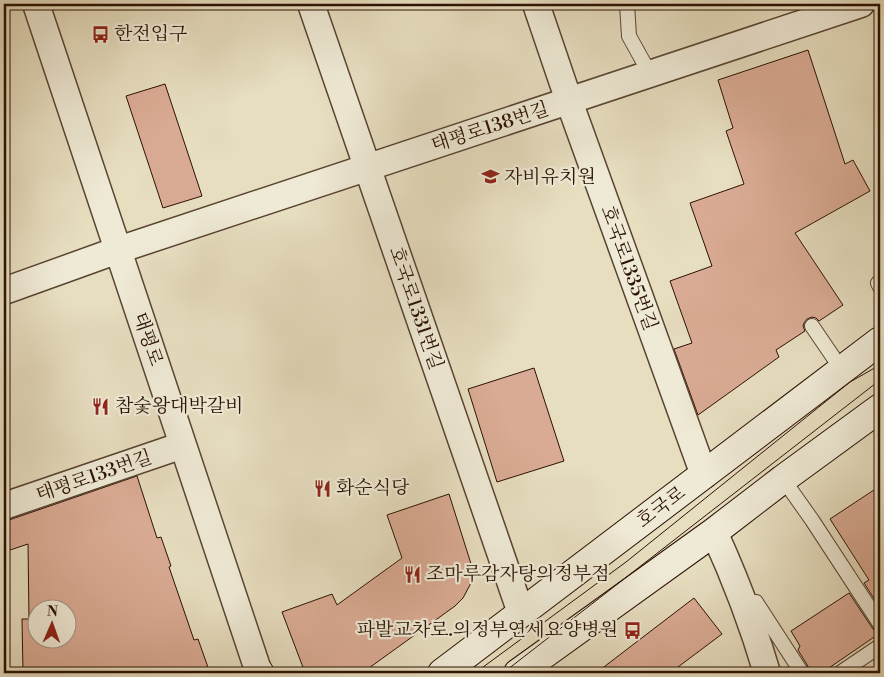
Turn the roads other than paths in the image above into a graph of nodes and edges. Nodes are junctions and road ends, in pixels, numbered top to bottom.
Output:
1 (36, 4) edge
2 (311, 4) edge
3 (536, 4) edge
4 (627, 4) edge
5 (861, 4) edge
6 (650, 74) junction
7 (569, 101) junction
8 (368, 168) junction
9 (118, 250) junction
10 (4, 291) edge
11 (812, 326) dead end
12 (880, 341) edge
13 (842, 370) junction
14 (880, 408) edge
15 (183, 446) junction
16 (704, 475) junction
17 (783, 479) junction
18 (4, 506) edge
19 (714, 532) junction
20 (744, 603) junction
21 (521, 613) junction
22 (880, 624) edge
23 (880, 646) edge
24 (531, 669) edge
25 (259, 673) edge
26 (442, 673) edge
27 (767, 673) edge
28 (802, 673) edge
29 (840, 673) edge

1 - 9 street, 태평로
2 - 8 street, 호국로1331번길
3 - 7 street, 호국로1335번길
4 - 6 lane
5 - 6 street, 태평로138번길
6 - 7 street, 태평로138번길
7 - 8 street, 태평로138번길
7 - 16 street, 호국로1335번길
8 - 9 street, 태평로138번길
8 - 21 street, 호국로1331번길
9 - 10 street, 태평로138번길
9 - 15 street, 태평로
11 - 13 lane
12 - 13 street, 호국로
13 - 16 street, 호국로
14 - 17 street
15 - 18 street, 태평로133번길
15 - 25 street, 태평로
16 - 21 street, 호국로
17 - 19 street
17 - 22 lane
19 - 20 street
19 - 24 street
20 - 27 street
20 - 28 lane
21 - 26 street, 호국로
23 - 29 lane

